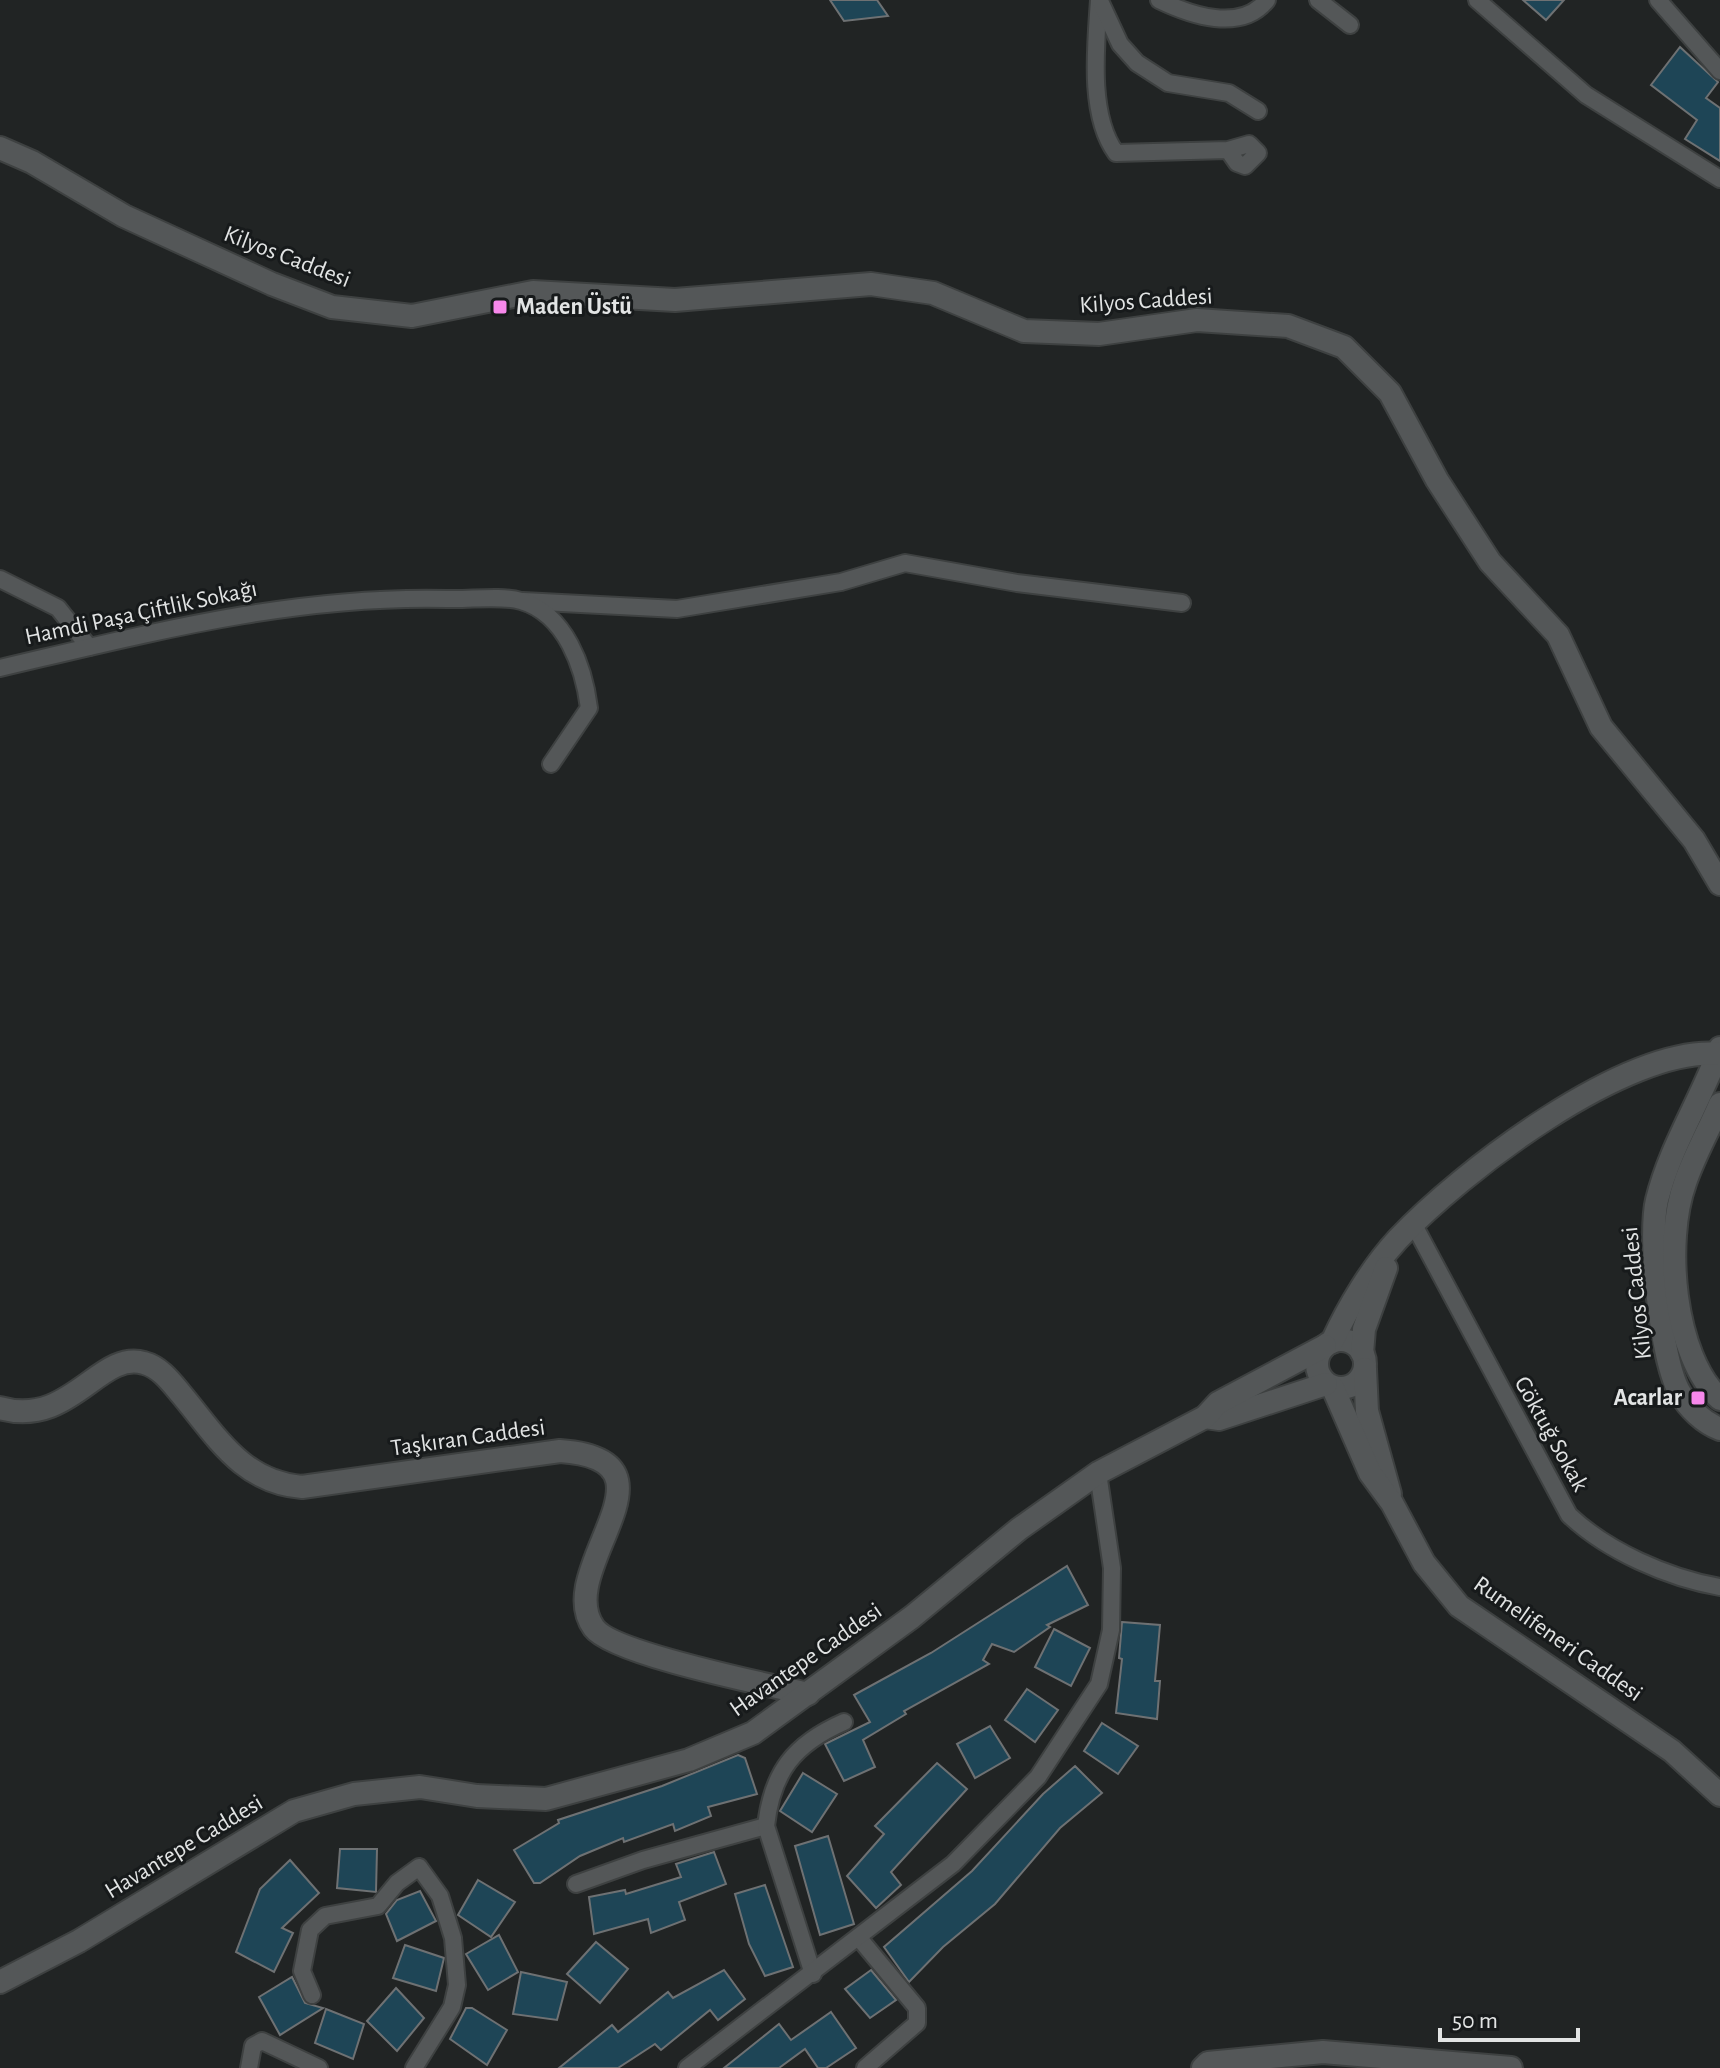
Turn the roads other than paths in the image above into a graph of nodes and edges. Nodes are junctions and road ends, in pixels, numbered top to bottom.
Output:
1 (1099, 0) edge
2 (1159, 0) edge
3 (1267, 0) edge
4 (1318, 0) edge
5 (1477, 0) edge
6 (1658, 0) edge
7 (1350, 25) dead end
8 (1720, 71) edge
9 (1258, 111) dead end
10 (0, 148) edge
11 (1228, 150) dead end
12 (1720, 179) edge
13 (0, 579) edge
14 (522, 601) junction
15 (1182, 603) dead end
16 (89, 647) junction
17 (0, 668) edge
18 (551, 764) dead end
19 (1720, 884) edge
20 (1719, 1052) edge
21 (1720, 1104) edge
22 (1414, 1225) junction
23 (1387, 1255) junction
24 (1328, 1344) junction
25 (1363, 1361) junction
26 (1329, 1386) junction
27 (1720, 1399) edge
28 (0, 1408) edge
29 (1205, 1417) junction
30 (1720, 1429) edge
31 (1098, 1473) junction
32 (1392, 1503) junction
33 (1720, 1587) edge
34 (808, 1694) junction
35 (844, 1722) dead end
36 (1720, 1795) edge
37 (766, 1826) junction
38 (576, 1884) dead end
39 (859, 1938) junction
40 (813, 1974) junction
41 (0, 1982) edge
42 (312, 1995) dead end
43 (249, 2068) edge
44 (319, 2068) edge
45 (414, 2068) edge
46 (687, 2068) edge
47 (865, 2068) edge
48 (1203, 2068) edge
49 (1511, 2068) edge

1 - 9 street
1 - 11 street
2 - 3 street
4 - 7 street
5 - 12 street
6 - 8 street
10 - 19 street, Kilyos Caddesi
13 - 16 street
14 - 15 street, Hamdi Paşa Çiftlik Sokağı
14 - 16 street, Hamdi Paşa Çiftlik Sokağı
14 - 18 street
16 - 17 street, Hamdi Paşa Çiftlik Sokağı
20 - 22 street, Rumelifeneri Caddesi
20 - 30 street, Kilyos Caddesi
21 - 27 street, Kilyos Caddesi
22 - 23 street, Rumelifeneri Caddesi
22 - 33 street, Göktuğ Sokak
23 - 24 street, Rumelifeneri Caddesi
23 - 25 street, Rumelifeneri Caddesi
24 - 25 street
24 - 26 street
24 - 29 street, Havantepe Caddesi
25 - 26 street
25 - 32 street, Rumelifeneri Caddesi
26 - 29 street, Havantepe Caddesi
26 - 32 street, Rumelifeneri Caddesi
28 - 34 street, Taşkıran Caddesi
29 - 31 street, Havantepe Caddesi
31 - 34 street, Havantepe Caddesi
31 - 39 street
32 - 36 street, Rumelifeneri Caddesi
34 - 41 street, Havantepe Caddesi
35 - 37 street
37 - 38 street
37 - 40 street
39 - 40 street
39 - 47 street
40 - 46 street
42 - 45 street
43 - 44 street
48 - 49 street

